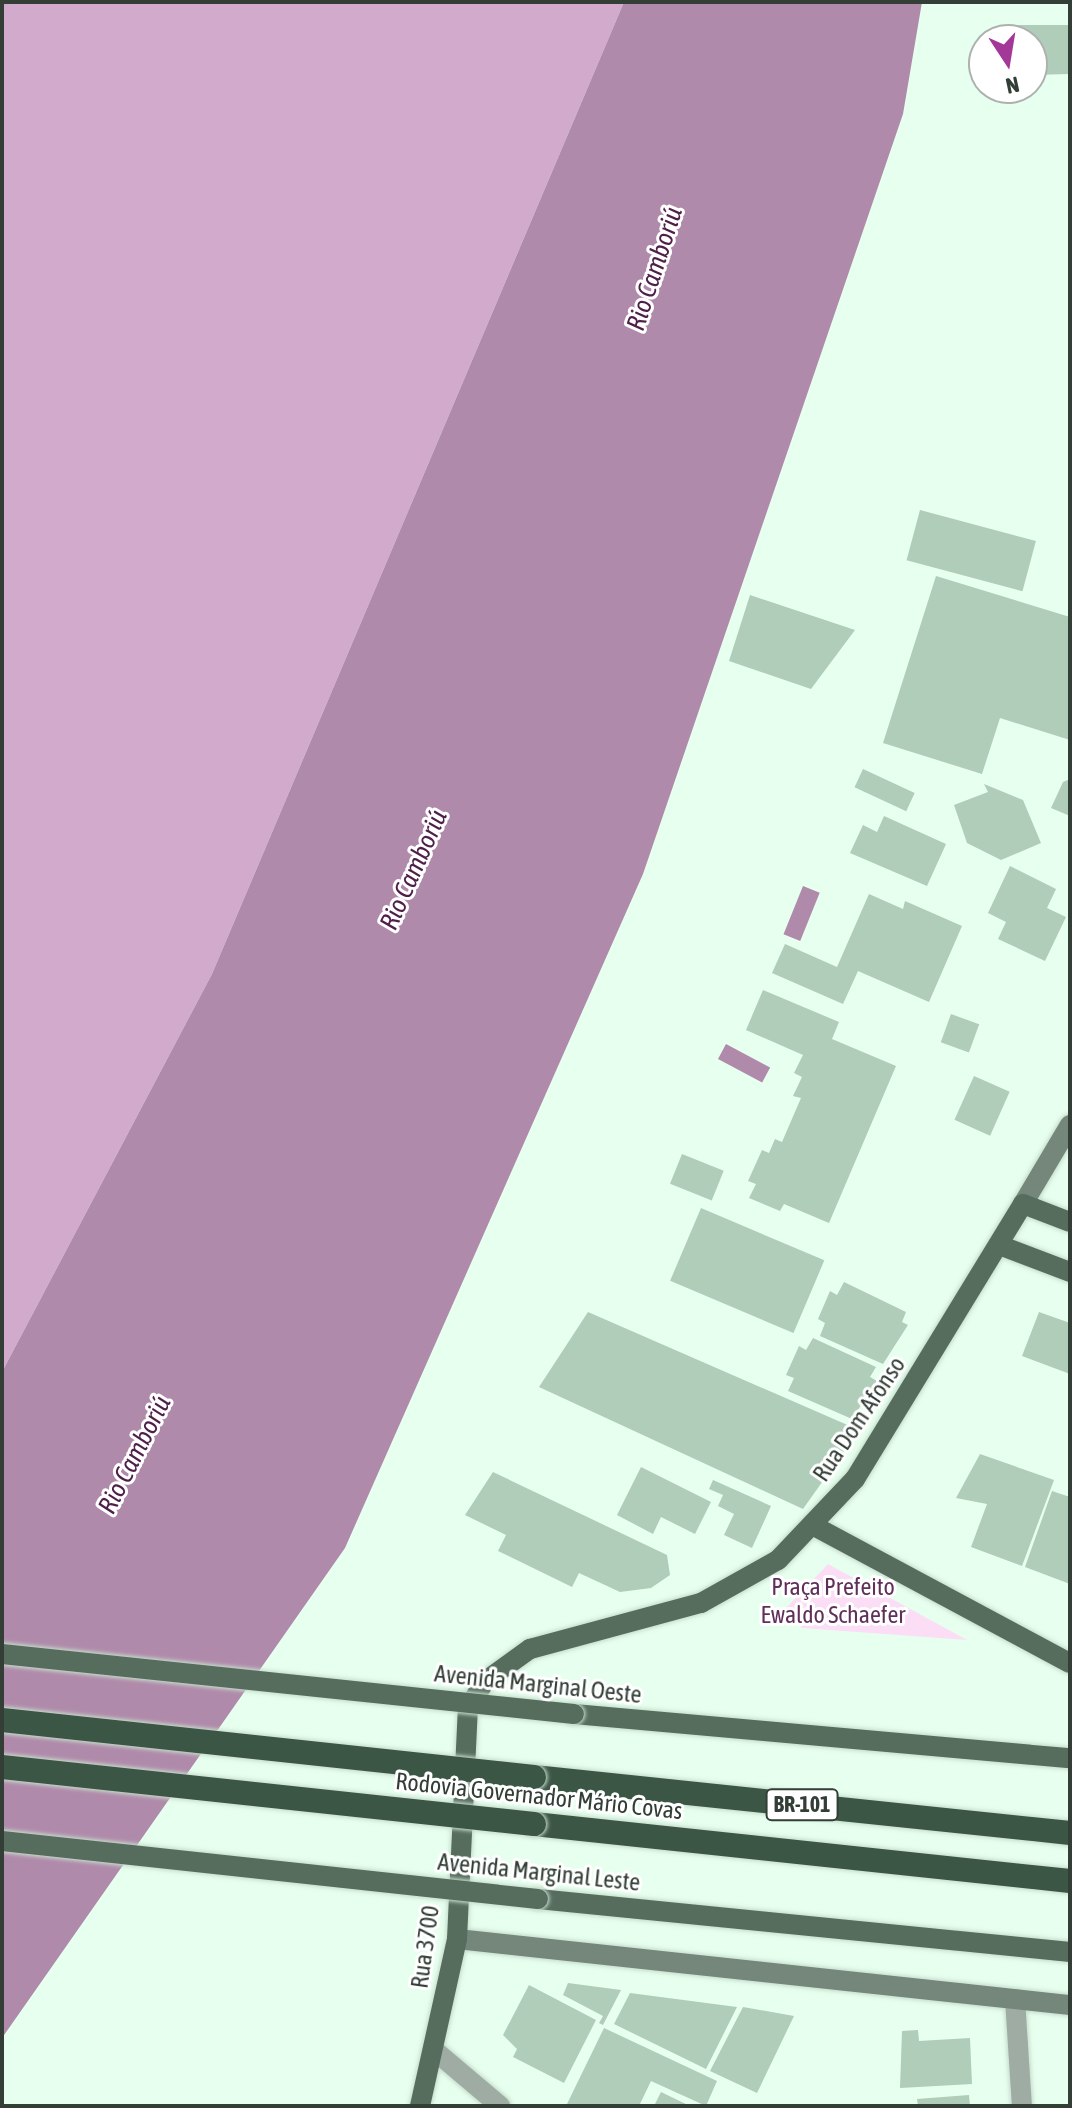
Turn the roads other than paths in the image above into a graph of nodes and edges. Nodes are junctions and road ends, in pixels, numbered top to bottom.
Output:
1 (1070, 1125) edge
2 (1023, 1204) junction
3 (1070, 1222) edge
4 (999, 1245) junction
5 (1070, 1272) edge
6 (814, 1526) junction
7 (2, 1654) edge
8 (1070, 1663) edge
9 (2, 1720) edge
10 (1070, 1758) edge
11 (2, 1767) edge
12 (464, 1793) joint
13 (1070, 1833) edge
14 (2, 1841) edge
15 (1070, 1881) edge
16 (457, 1939) junction
17 (1070, 1952) edge
18 (1015, 1999) junction
19 (1070, 2005) edge
20 (434, 2050) junction
21 (420, 2106) edge
22 (500, 2106) edge
23 (1022, 2106) edge

1 - 2 main road, Rua Dom Afonso
2 - 3 main road
2 - 4 main road, Rua Dom Afonso
4 - 5 main road
4 - 6 main road, Rua Dom Afonso
6 - 8 main road
6 - 12 main road, Rua Dom Afonso
7 - 10 main road, Avenida Marginal Oeste, bridge
9 - 13 highway, Rodovia Governador Mário Covas / BR-101, bridge
11 - 15 highway, Rodovia Governador Mário Covas / BR-101, bridge
12 - 16 main road, Rua 3700
14 - 17 main road, Avenida Marginal Leste, bridge
16 - 18 main road
16 - 20 main road, Rua 3700
18 - 19 main road
18 - 23 street
20 - 21 main road, Rua 3700
20 - 22 street

